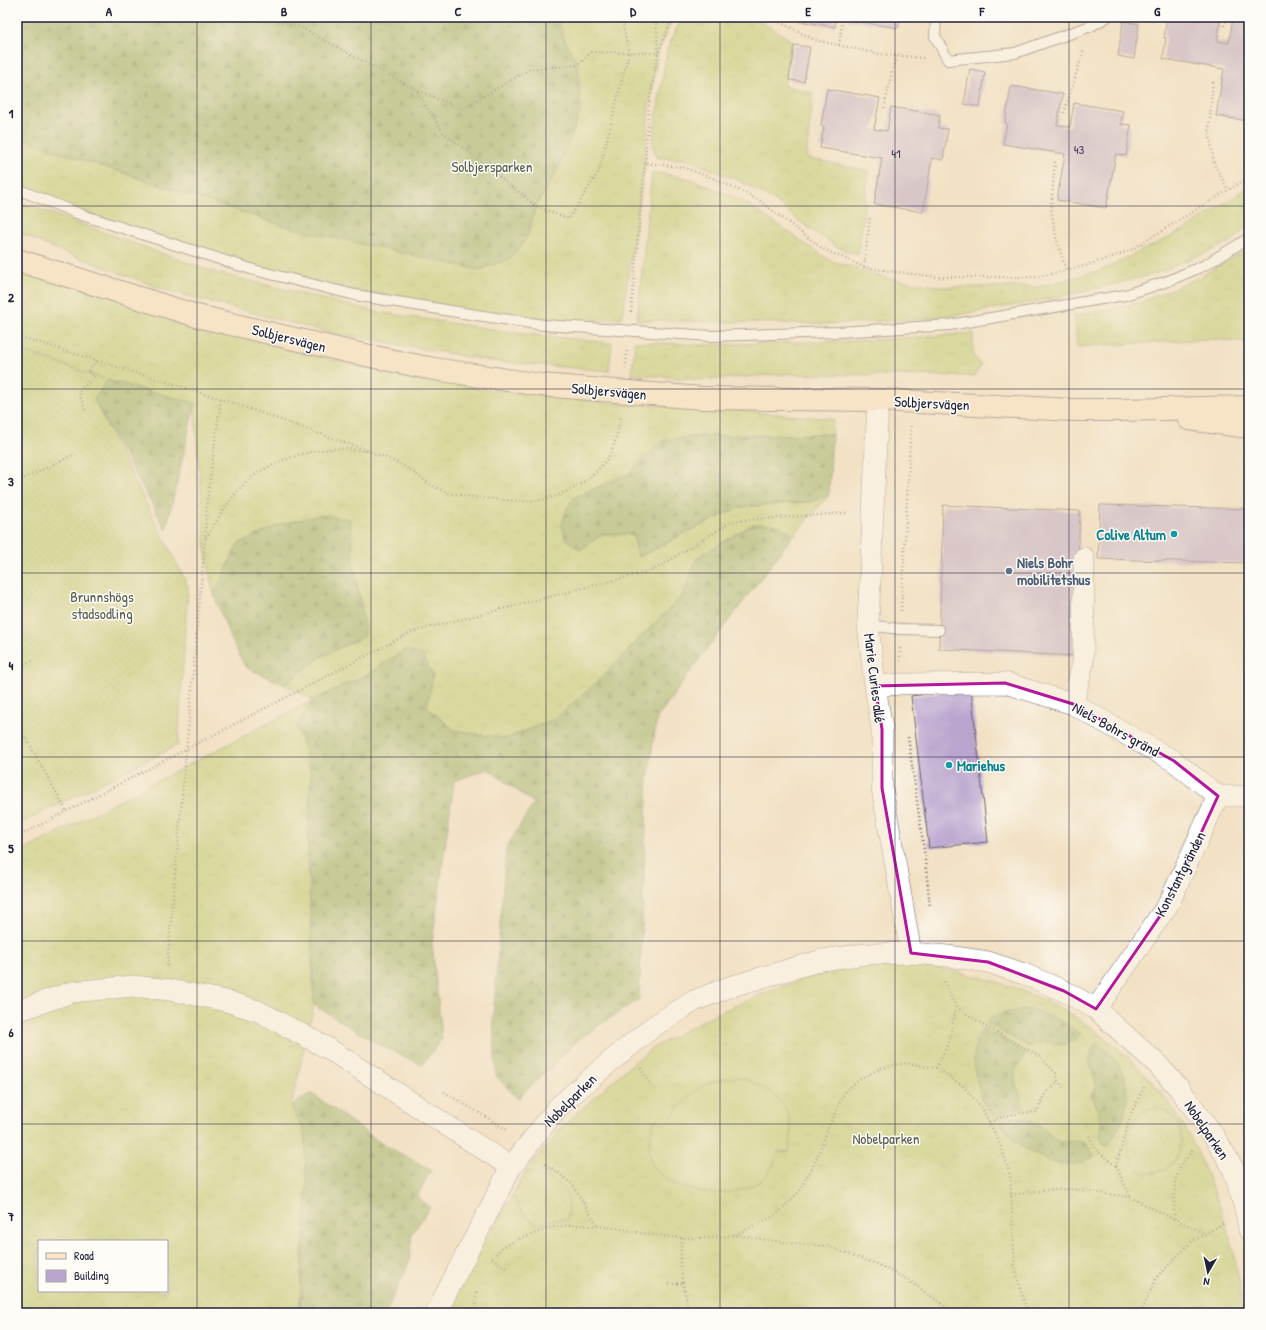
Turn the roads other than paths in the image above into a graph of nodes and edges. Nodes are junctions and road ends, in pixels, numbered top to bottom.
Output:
1 (936, 17) edge
2 (1107, 17) edge
3 (17, 189) edge
4 (1249, 238) edge
5 (17, 246) edge
6 (17, 260) edge
7 (108, 288) junction
8 (878, 400) junction
9 (1249, 407) edge
10 (1120, 410) junction
11 (1249, 427) edge
12 (1084, 558) dead end
13 (868, 625) junction
14 (940, 630) dead end
15 (875, 686) junction
16 (1073, 704) junction
17 (1218, 796) junction
18 (1249, 796) edge
19 (911, 953) junction
20 (1096, 1009) junction
21 (17, 1012) edge
22 (511, 1167) junction
23 (1241, 1167) edge
24 (1247, 1221) edge
25 (436, 1313) edge

1 - 2 lane
3 - 4 lane, bridge
5 - 7 main road, Solbjersvägen
6 - 7 main road, Solbjersvägen
7 - 8 main road, Solbjersvägen, bridge
8 - 10 main road, Solbjersvägen
8 - 13 street, Marie Curies allé
9 - 10 main road, Solbjersvägen
10 - 11 main road, Solbjersvägen
12 - 16 street
13 - 14 lane
13 - 15 street, Marie Curies allé
15 - 16 street, Niels Bohrs gränd
15 - 19 street, Marie Curies allé
16 - 17 street, Niels Bohrs gränd
17 - 18 street
17 - 20 street, Konstantgränden
19 - 20 street, Nobelparken
19 - 22 street, Nobelparken
20 - 23 street, Nobelparken
21 - 22 street
22 - 25 street, Nobelparken
23 - 24 street, Nobelparken

